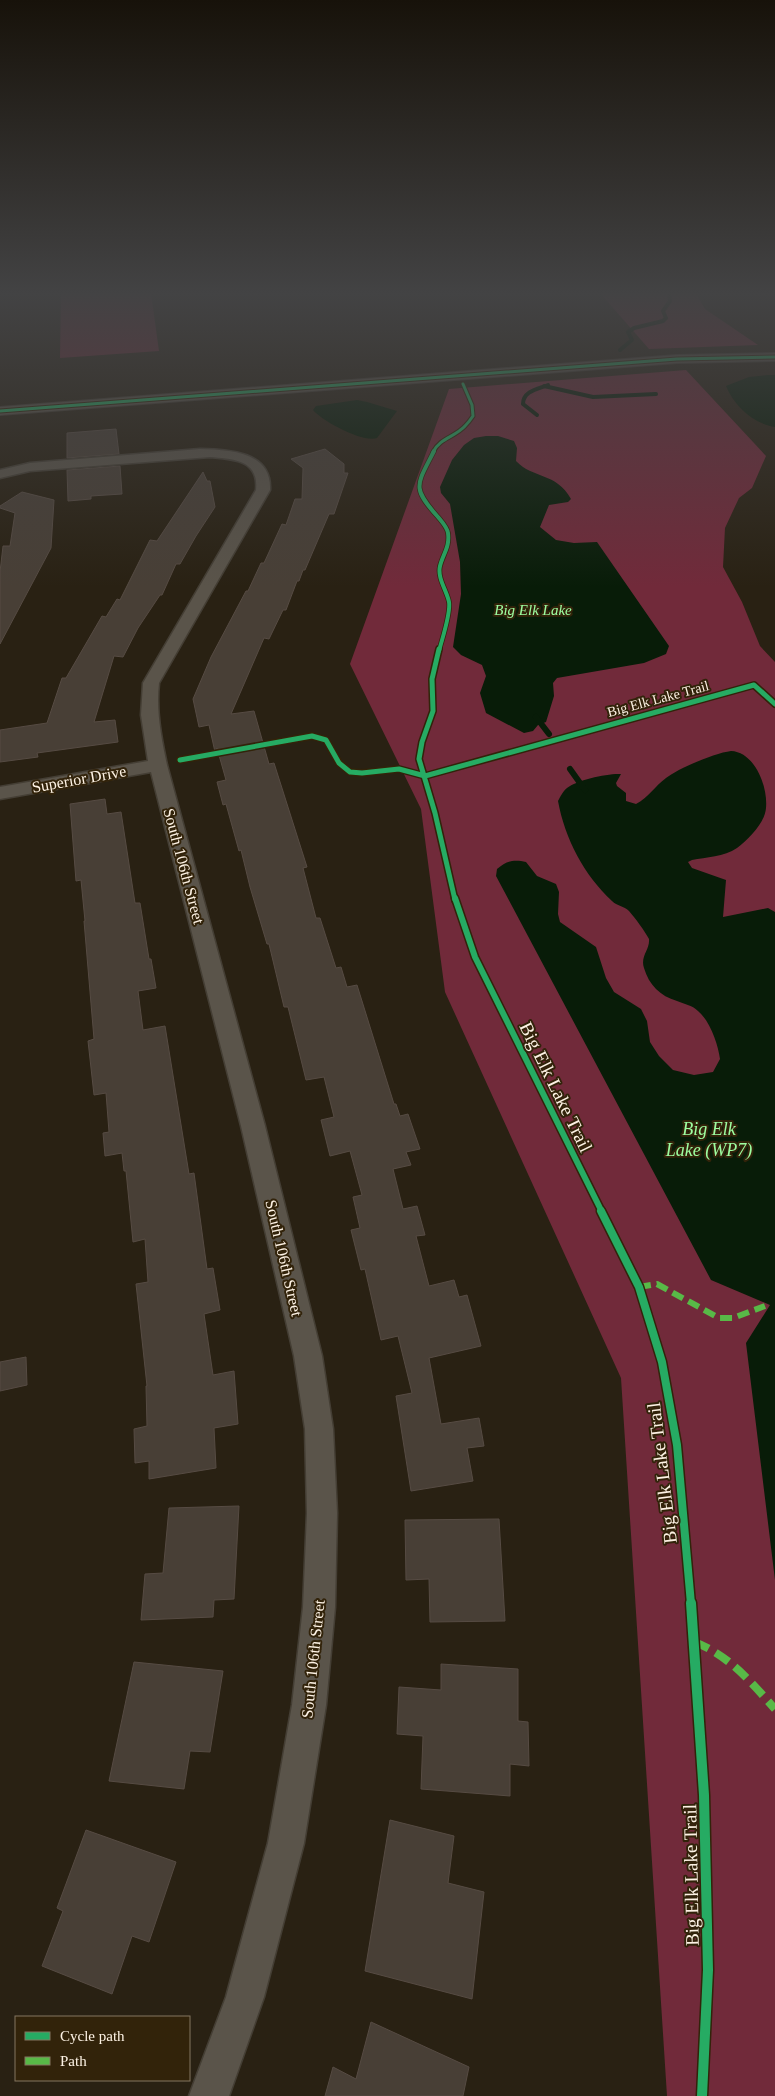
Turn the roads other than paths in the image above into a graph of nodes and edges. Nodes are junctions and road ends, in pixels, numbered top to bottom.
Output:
1 (263, 391) edge
2 (0, 411) edge
3 (0, 474) edge
4 (158, 765) junction
5 (0, 793) edge
6 (209, 2096) edge

1 - 2 street
3 - 4 street, South 106th Street
4 - 5 street, Superior Drive
4 - 6 street, South 106th Street

